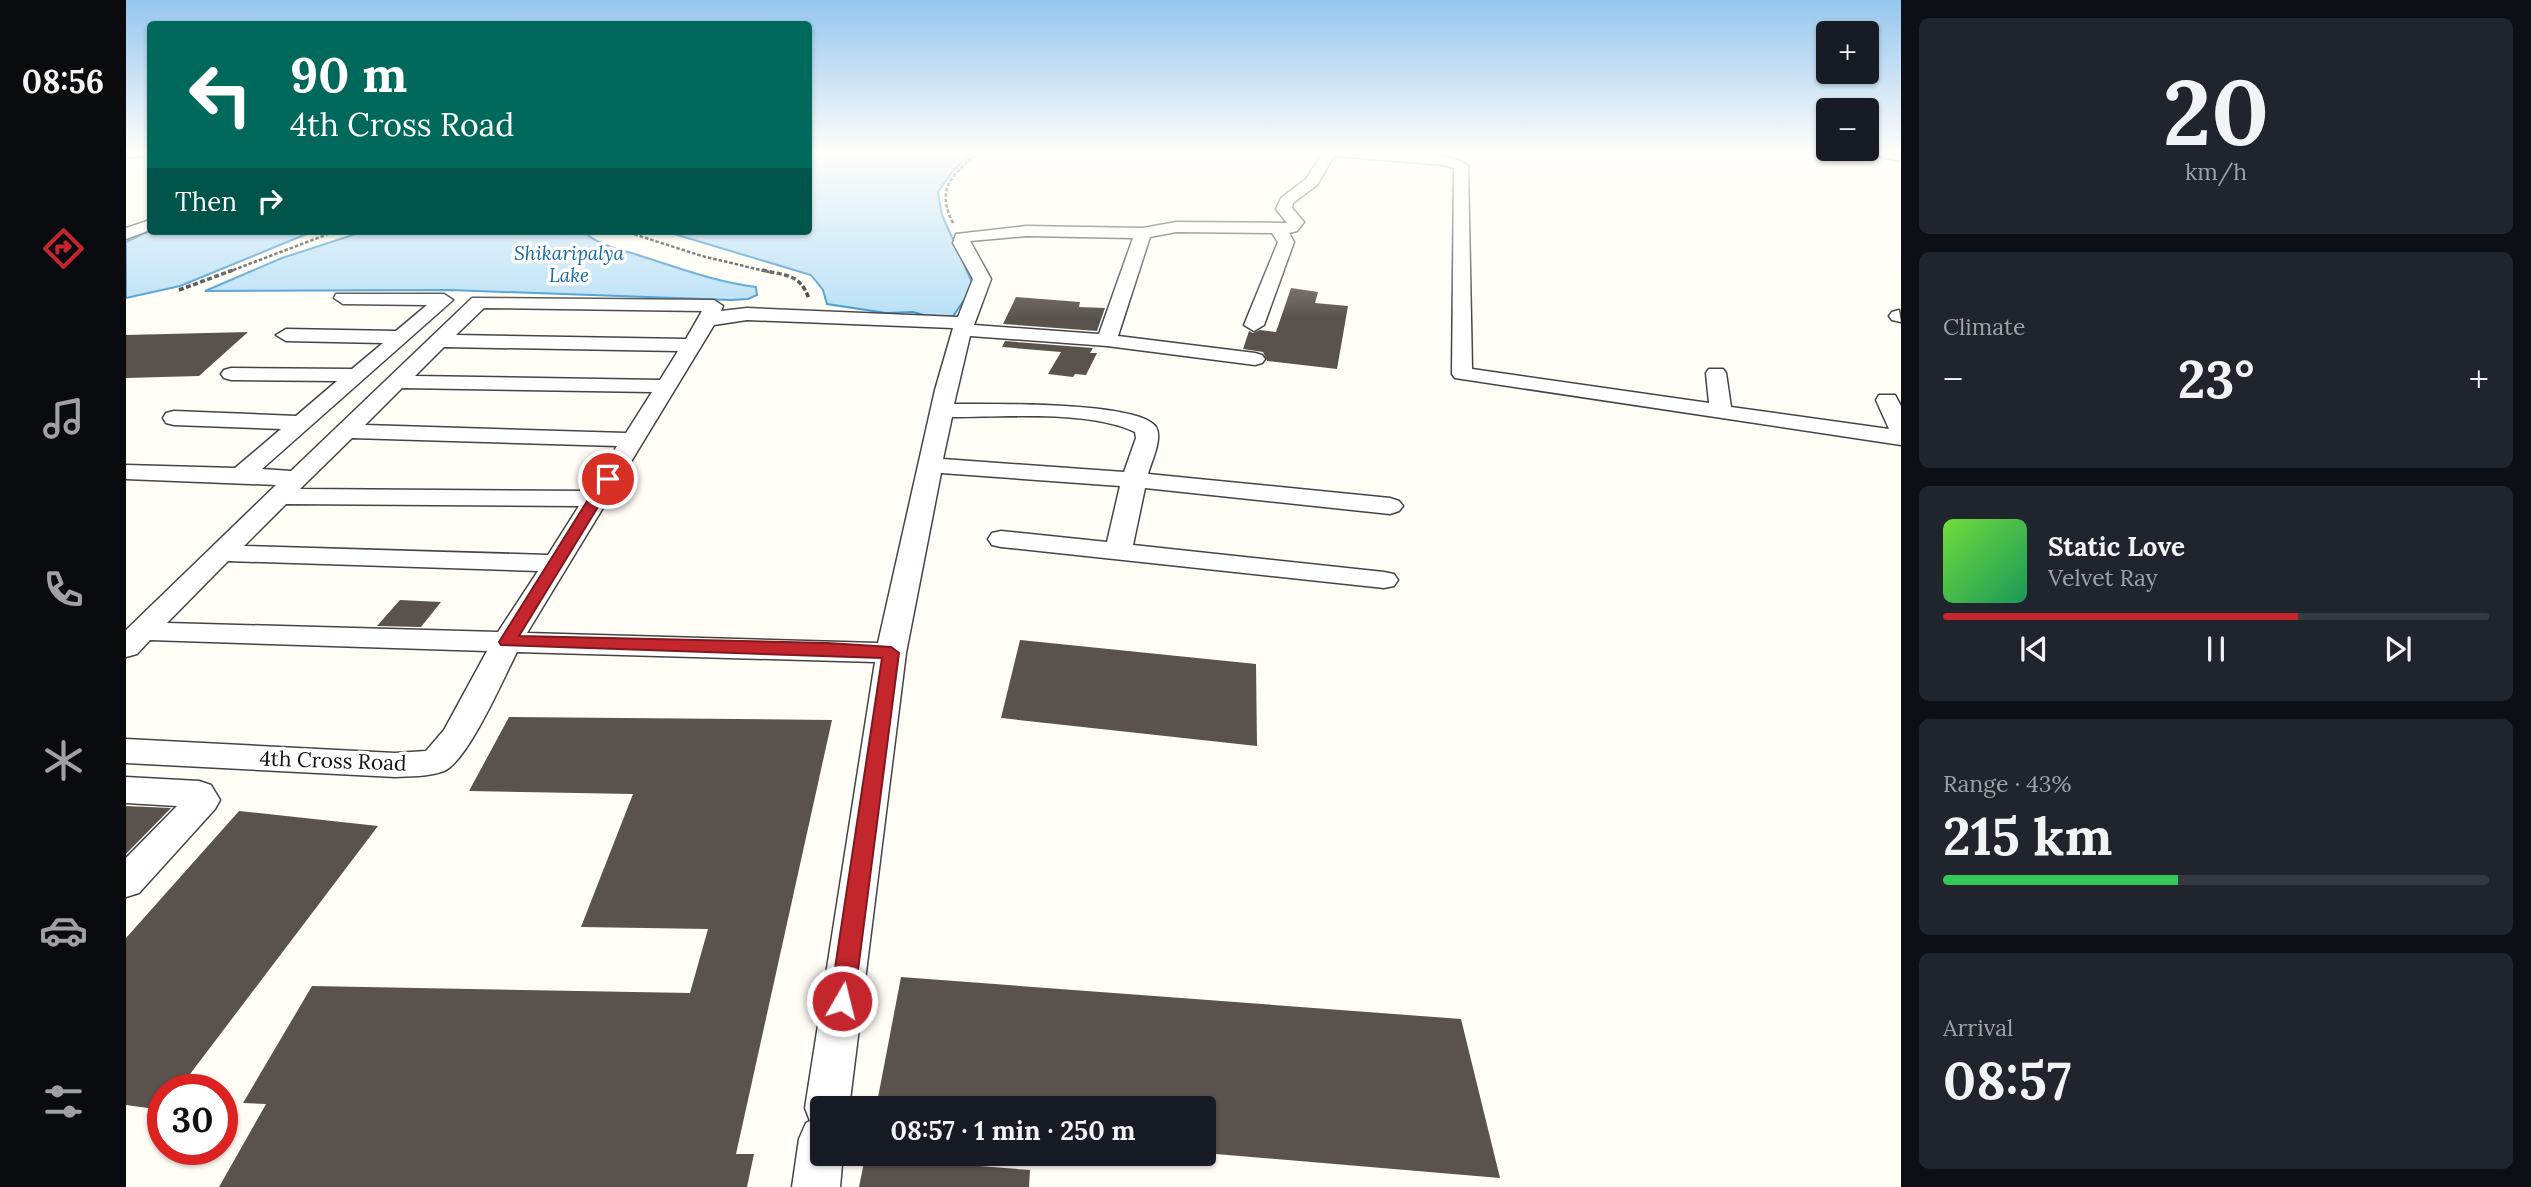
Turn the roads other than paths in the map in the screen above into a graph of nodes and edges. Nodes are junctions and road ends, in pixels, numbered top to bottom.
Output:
1 (1284, 207) edge
2 (1461, 207) edge
3 (147, 226) edge
4 (1278, 229) junction
5 (1143, 233) junction
6 (126, 234) edge
7 (343, 298) dead end
8 (444, 300) junction
9 (479, 302) junction
10 (707, 321) junction
11 (1254, 324) dead end
12 (963, 326) junction
13 (286, 335) dead end
14 (401, 337) junction
15 (1107, 340) junction
16 (437, 341) junction
17 (691, 345) junction
18 (1255, 359) dead end
19 (1716, 373) dead end
20 (231, 374) dead end
21 (357, 375) junction
22 (394, 383) junction
23 (666, 386) junction
24 (1887, 400) dead end
25 (942, 410) junction
26 (1721, 412) junction
27 (174, 418) dead end
28 (302, 423) junction
29 (1901, 430) edge
30 (345, 431) junction
31 (1901, 438) edge
32 (632, 440) junction
33 (931, 465) junction
34 (126, 472) edge
35 (241, 475) junction
36 (1134, 480) junction
37 (288, 487) junction
38 (596, 499) junction
39 (1390, 506) dead end
40 (1001, 539) dead end
41 (1119, 550) junction
42 (219, 553) junction
43 (555, 564) junction
44 (1384, 580) dead end
45 (135, 639) edge
46 (507, 642) junction
47 (891, 653) junction
48 (126, 751) edge
49 (126, 790) edge
50 (126, 882) edge
51 (829, 1096) edge
52 (819, 1166) edge
53 (816, 1187) edge

1 - 4 street
2 - 26 street
3 - 6 street
4 - 5 street
4 - 11 street
5 - 12 street
5 - 15 street
7 - 8 street
8 - 9 street
8 - 14 street
9 - 10 street
9 - 16 street
10 - 12 street
10 - 17 street
12 - 15 street
12 - 25 street
13 - 14 street
14 - 21 street
15 - 18 street
16 - 17 street
16 - 22 street
17 - 23 street
19 - 26 street
20 - 21 street
21 - 28 street
22 - 23 street
22 - 30 street
23 - 32 street
24 - 29 street
25 - 33 street
25 - 36 street
26 - 31 street
27 - 28 street
28 - 35 street
30 - 32 street
30 - 37 street
32 - 38 street
33 - 36 street
33 - 47 street
34 - 35 street
35 - 37 street
36 - 39 street
36 - 41 street
37 - 38 street
37 - 42 street
38 - 43 street
40 - 41 street
41 - 44 street
42 - 43 street
42 - 45 street
43 - 46 street
45 - 46 street
46 - 47 street
46 - 48 street, 4th Cross Road
47 - 51 street
49 - 50 street
52 - 53 street

